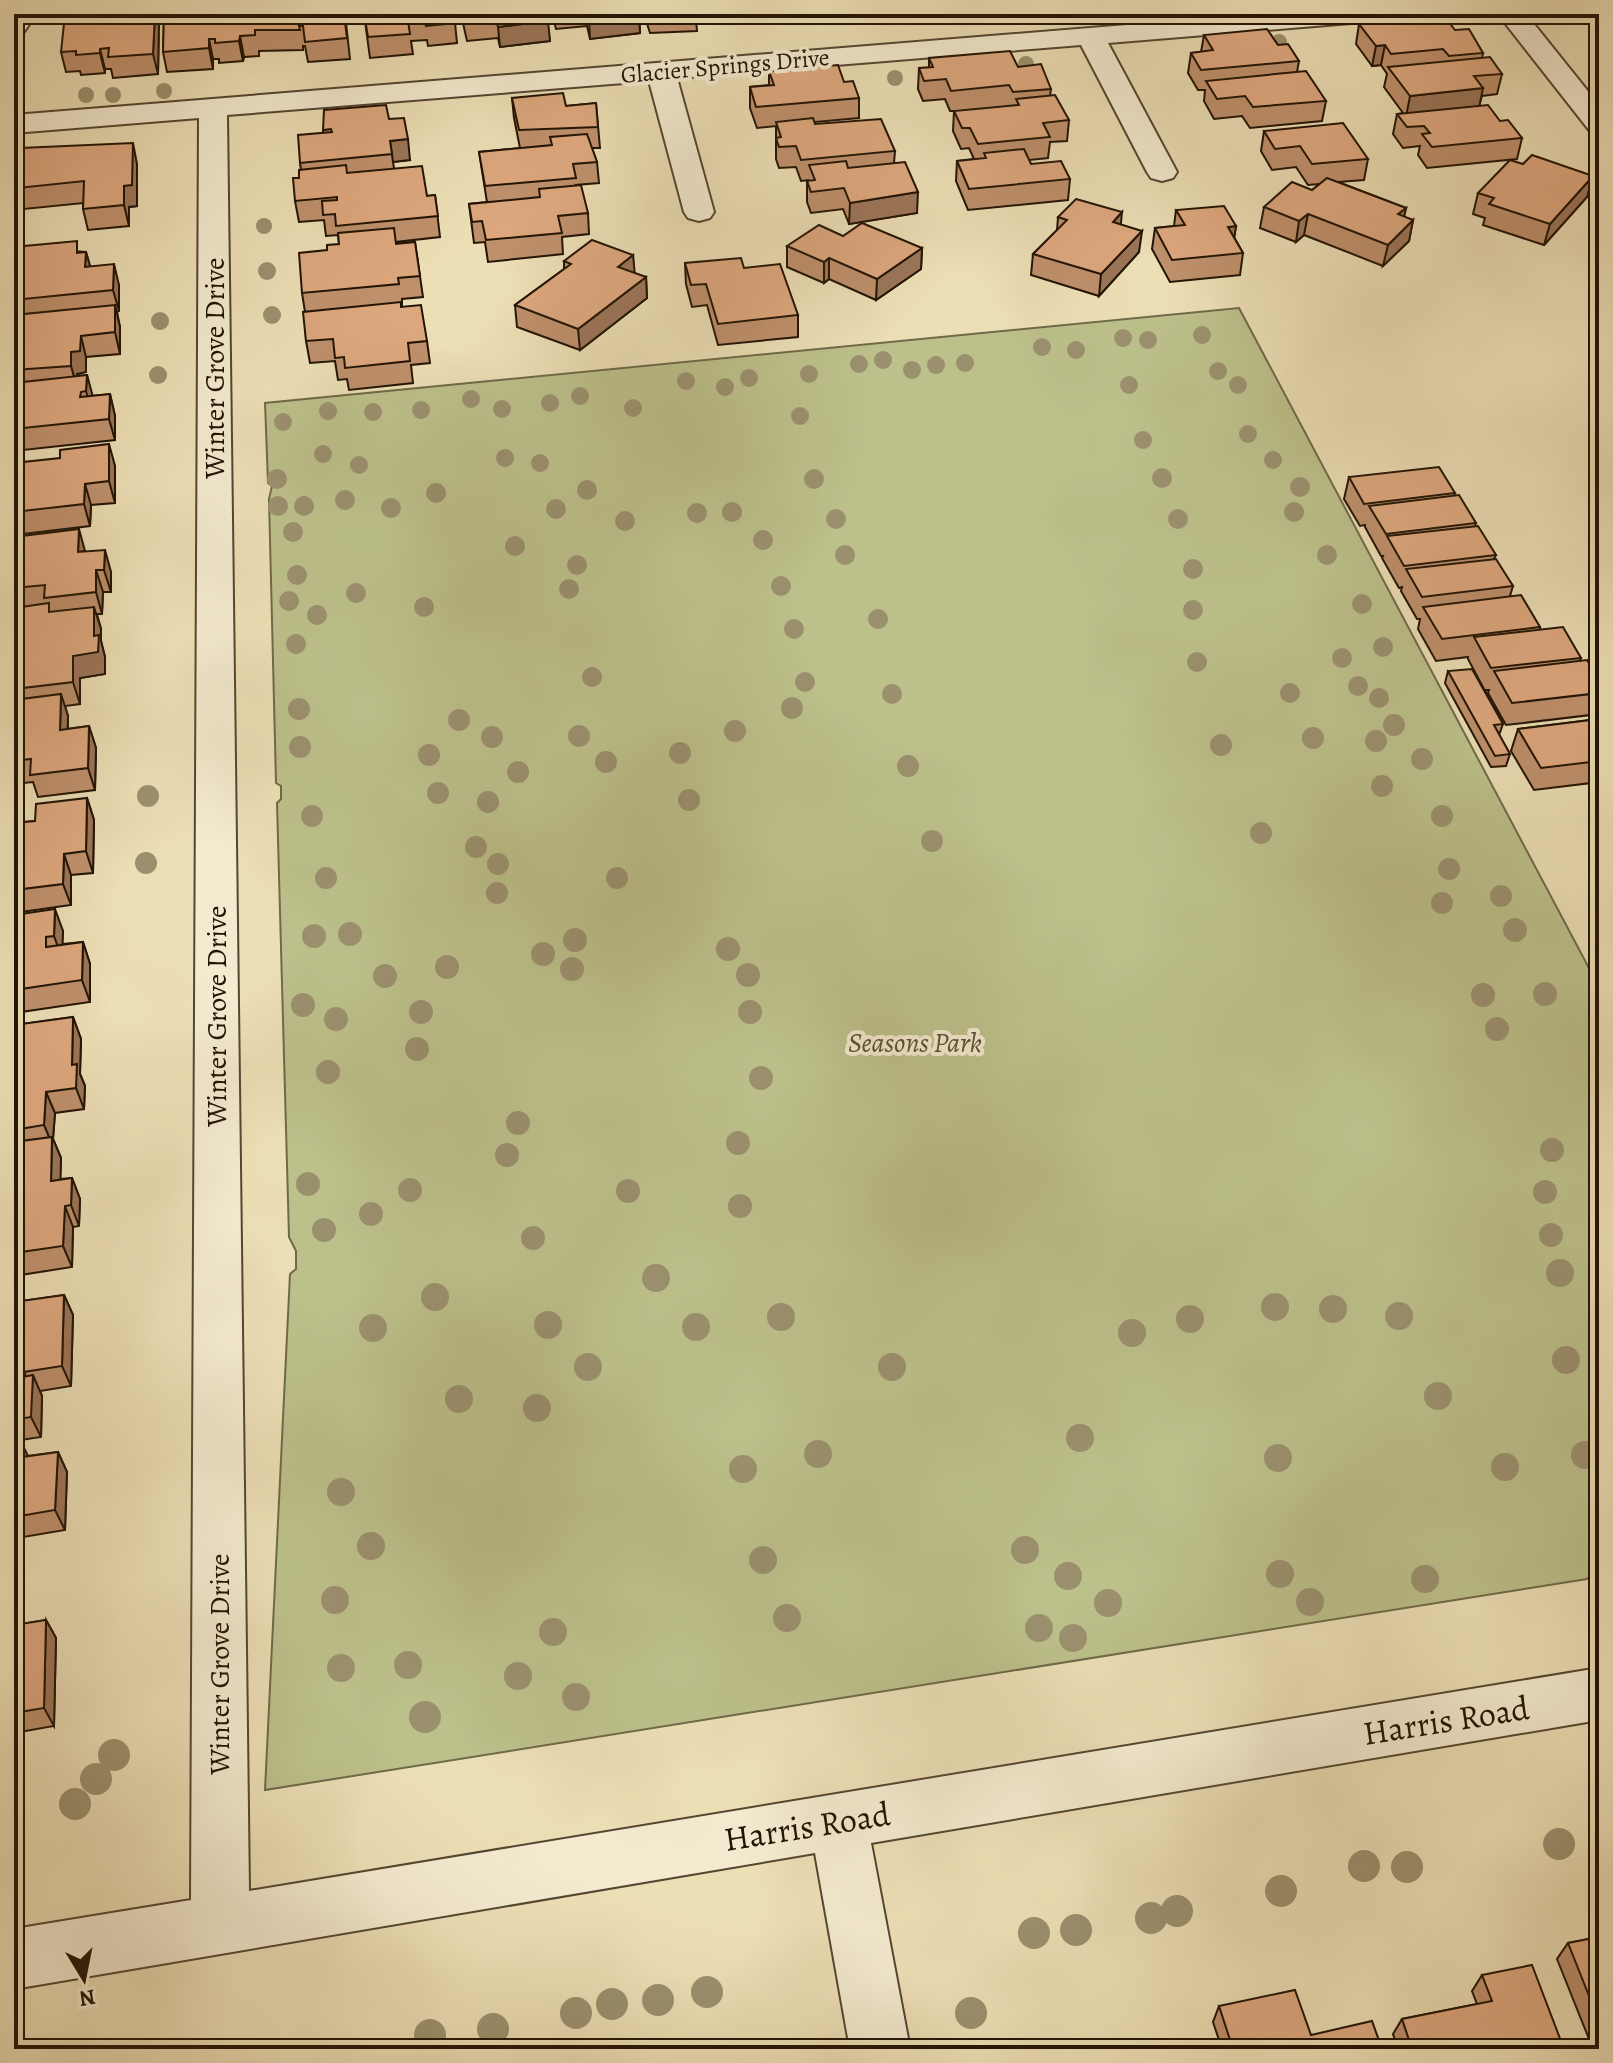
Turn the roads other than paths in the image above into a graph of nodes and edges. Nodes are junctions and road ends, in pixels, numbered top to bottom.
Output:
1 (22, 14) edge
2 (1363, 14) edge
3 (1512, 14) edge
4 (14, 26) edge
5 (1090, 36) junction
6 (661, 71) junction
7 (213, 108) junction
8 (14, 124) edge
9 (1599, 124) edge
10 (1162, 172) dead end
11 (699, 212) dead end
12 (1599, 1694) edge
13 (838, 1821) junction
14 (220, 1924) junction
15 (14, 1959) edge
16 (880, 2049) edge

1 - 4 street
2 - 5 street, Glacier Springs Drive
3 - 9 street
5 - 6 street, Glacier Springs Drive
5 - 10 street
6 - 7 street, Glacier Springs Drive
6 - 11 street
7 - 8 street, Glacier Springs Drive
7 - 14 street, Winter Grove Drive
12 - 13 street, Harris Road
13 - 14 street, Harris Road
13 - 16 street
14 - 15 street, Harris Road

